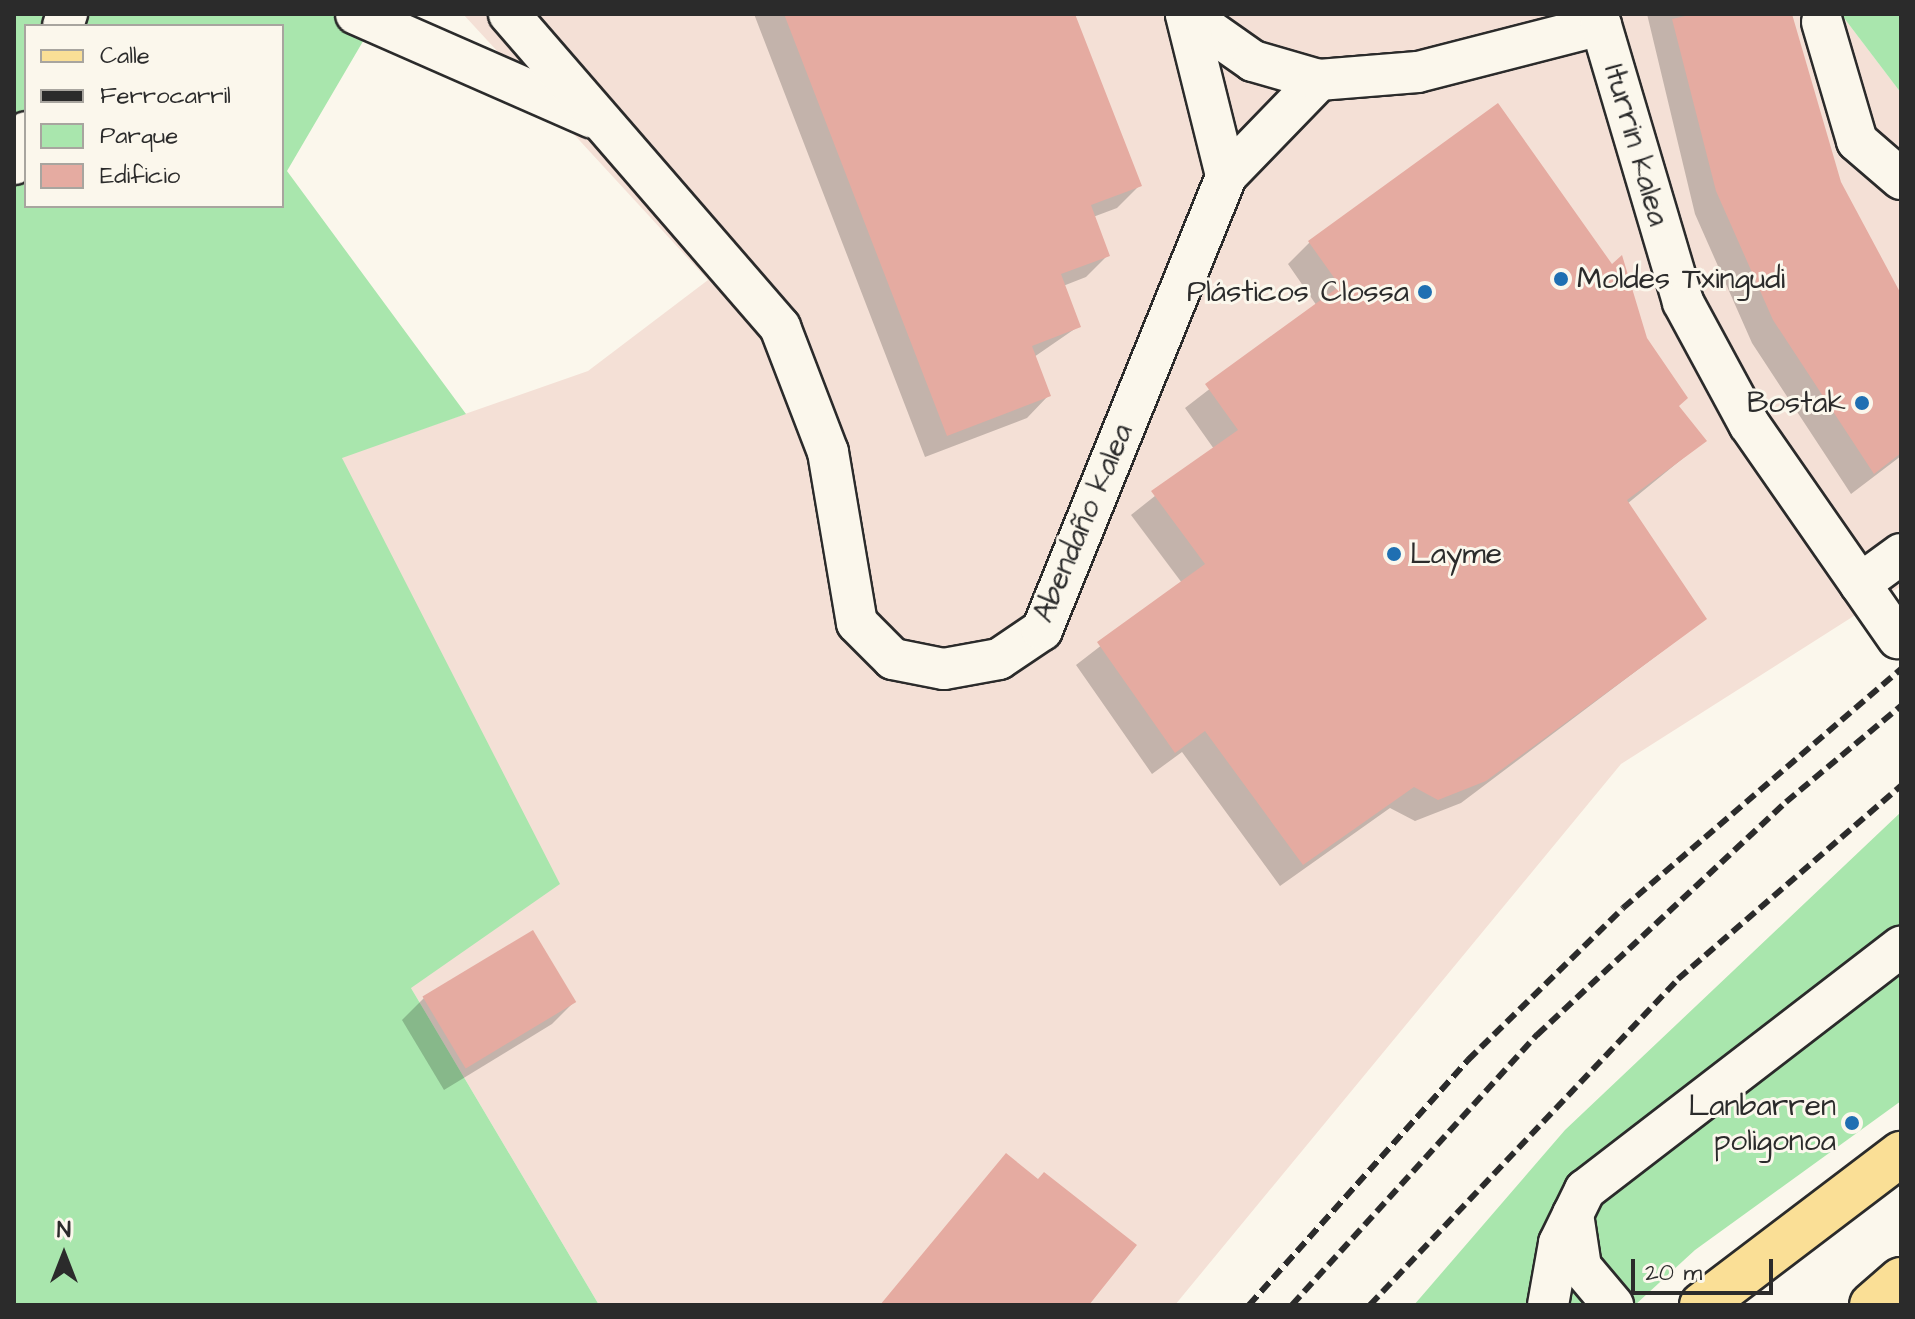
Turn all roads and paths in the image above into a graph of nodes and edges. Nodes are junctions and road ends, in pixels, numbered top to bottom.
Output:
1 (356, 14) edge
2 (509, 14) edge
3 (1186, 15) edge
4 (1822, 22) dead end
5 (1319, 80) junction
6 (602, 122) junction
7 (24, 137) edge
8 (14, 164) edge
9 (1226, 176) junction
10 (1901, 179) edge
11 (1901, 554) edge
12 (1860, 584) junction
13 (1898, 638) dead end
14 (1901, 947) edge
15 (1901, 1154) edge
16 (1573, 1210) junction
17 (1901, 1280) edge
18 (1548, 1305) edge
19 (1613, 1305) edge
20 (1702, 1305) edge
21 (1872, 1305) edge

1 - 6 street
2 - 6 street, Abendaño kalea
3 - 5 street, Iturrin kalea
3 - 9 street
4 - 10 street
5 - 9 street
5 - 12 street, Iturrin kalea
6 - 9 street, Abendaño kalea
7 - 8 street
11 - 12 street
12 - 13 street, Iturrin kalea
14 - 16 street
15 - 20 main road
16 - 18 street
16 - 19 street
17 - 21 main road

